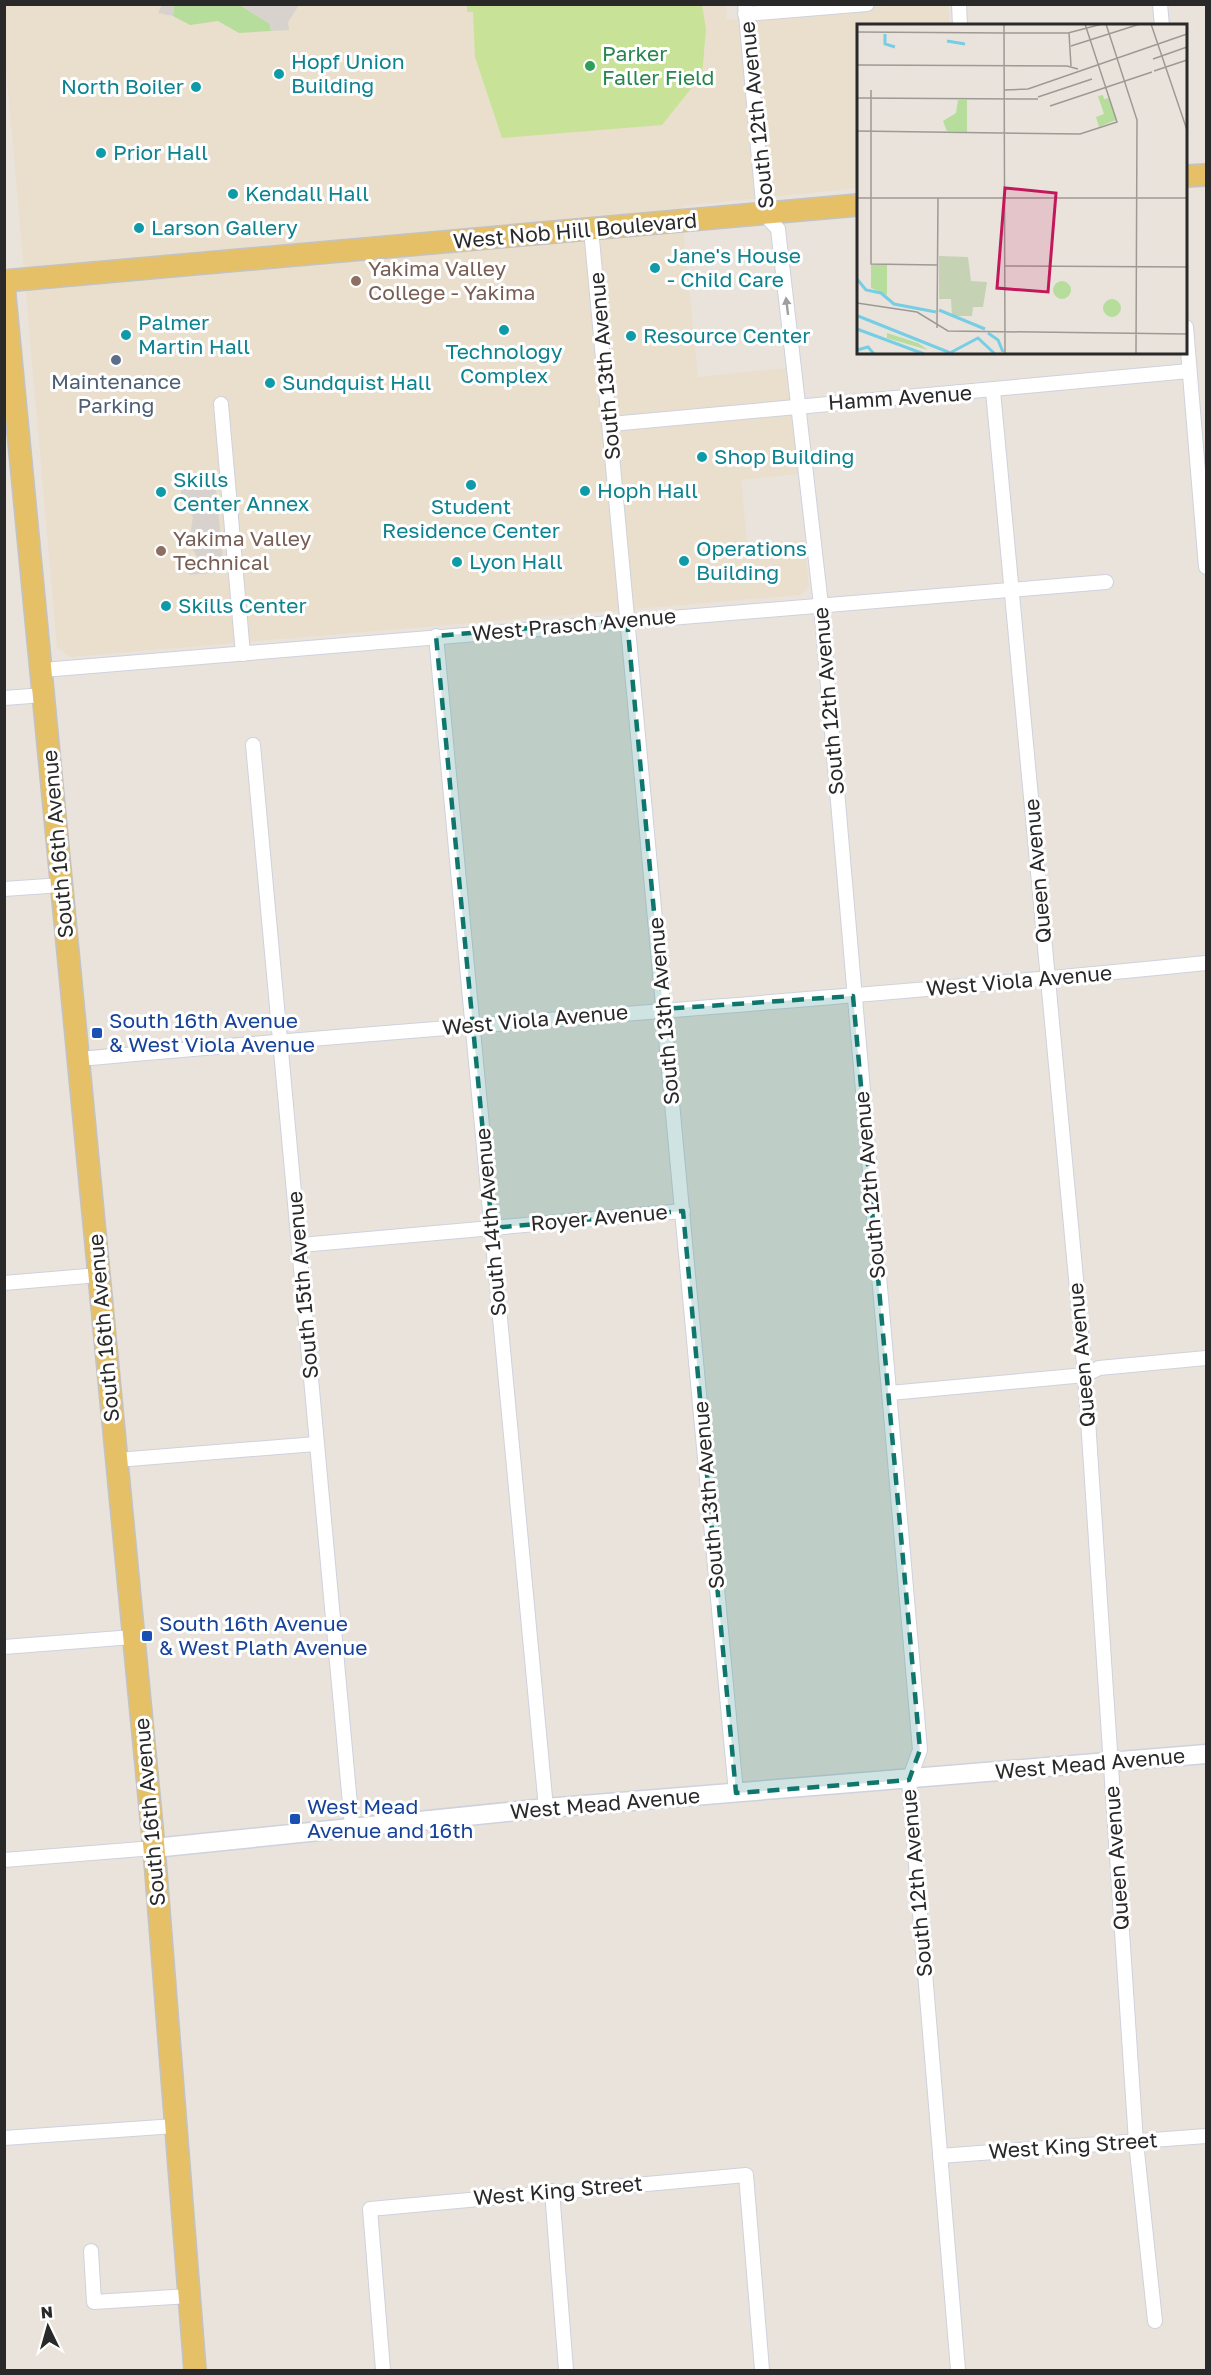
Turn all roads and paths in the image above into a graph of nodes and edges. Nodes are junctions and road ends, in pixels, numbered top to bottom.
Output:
1 (867, 4) edge
2 (959, 4) edge
3 (1160, 4) edge
4 (745, 9) edge
5 (960, 24) edge
6 (1162, 24) edge
7 (1206, 175) edge
8 (1187, 176) edge
9 (857, 205) edge
10 (764, 214) junction
11 (591, 229) junction
12 (4, 284) edge
13 (1187, 348) edge
14 (1189, 370) junction
15 (993, 391) junction
16 (221, 404) dead end
17 (799, 405) junction
18 (611, 424) junction
19 (1206, 567) edge
20 (1106, 582) dead end
21 (1012, 591) junction
22 (821, 605) junction
23 (627, 620) junction
24 (436, 636) junction
25 (243, 654) junction
26 (43, 670) junction
27 (44, 695) junction
28 (4, 698) edge
29 (253, 745) dead end
30 (62, 885) junction
31 (4, 889) edge
32 (1206, 963) edge
33 (1048, 979) junction
34 (853, 996) junction
35 (663, 1010) junction
36 (473, 1026) junction
37 (280, 1041) junction
38 (78, 1059) junction
39 (683, 1211) junction
40 (492, 1228) junction
41 (301, 1245) junction
42 (99, 1275) junction
43 (4, 1283) edge
44 (1206, 1358) edge
45 (1085, 1375) junction
46 (890, 1393) junction
47 (316, 1444) junction
48 (117, 1460) junction
49 (133, 1637) junction
50 (4, 1647) edge
51 (1206, 1754) edge
52 (1111, 1761) junction
53 (909, 1780) junction
54 (736, 1793) junction
55 (546, 1808) junction
56 (352, 1826) junction
57 (154, 1848) junction
58 (4, 1860) edge
59 (176, 2126) junction
60 (1206, 2136) edge
61 (4, 2138) edge
62 (1136, 2142) junction
63 (940, 2156) junction
64 (552, 2191) junction
65 (91, 2251) dead end
66 (189, 2296) junction
67 (1155, 2321) dead end
68 (195, 2370) edge
69 (383, 2370) edge
70 (566, 2370) edge
71 (762, 2370) edge
72 (958, 2370) edge

1 - 4 street
2 - 5 street
3 - 6 street
4 - 10 street, South 12th Avenue
7 - 8 main road
9 - 10 main road, West Nob Hill Boulevard
10 - 11 main road, West Nob Hill Boulevard
17 -> 10 street, South 12th Avenue
11 - 12 main road, West Nob Hill Boulevard
11 - 18 street, South 13th Avenue
12 - 26 main road, South 16th Avenue
13 - 14 street
14 - 15 street, Hamm Avenue
14 - 19 street
15 - 17 street, Hamm Avenue
15 - 21 street, Queen Avenue
16 - 25 street
17 - 18 street, Hamm Avenue
17 - 22 street, South 12th Avenue
18 - 23 street, South 13th Avenue
20 - 21 street, West Prasch Avenue
21 - 22 street, West Prasch Avenue
21 - 33 street, Queen Avenue
22 - 23 street, West Prasch Avenue
22 - 34 street, South 12th Avenue
23 - 24 street, West Prasch Avenue
23 - 35 street, South 13th Avenue
24 - 25 street, West Prasch Avenue
24 - 36 street, South 14th Avenue
25 - 26 street, West Prasch Avenue
26 - 27 main road, South 16th Avenue
27 - 28 street
27 - 30 main road, South 16th Avenue
29 - 37 street, South 15th Avenue
30 - 31 street
30 - 38 main road, South 16th Avenue
32 - 33 street, West Viola Avenue
33 - 34 street, West Viola Avenue
33 - 45 street, Queen Avenue
34 - 35 street, West Viola Avenue
34 - 46 street, South 12th Avenue
35 - 36 street, West Viola Avenue
35 - 39 street, South 13th Avenue
36 - 37 street, West Viola Avenue
36 - 40 street, South 14th Avenue
37 - 38 street, West Viola Avenue
37 - 41 street, South 15th Avenue
38 - 42 main road, South 16th Avenue
39 - 40 street, Royer Avenue
39 - 54 street, South 13th Avenue
40 - 41 street, Royer Avenue
40 - 55 street, South 14th Avenue
41 - 47 street, South 15th Avenue
42 - 43 street
42 - 48 main road, South 16th Avenue
44 - 45 street
45 - 46 street
45 - 52 street, Queen Avenue
46 - 53 street, South 12th Avenue
47 - 48 street
47 - 56 street, South 15th Avenue
48 - 49 main road, South 16th Avenue
49 - 50 street
49 - 57 main road, South 16th Avenue
51 - 52 street, West Mead Avenue
52 - 53 street, West Mead Avenue
52 - 62 street, Queen Avenue
53 - 54 street, West Mead Avenue
53 - 63 street, South 12th Avenue
54 - 55 street, West Mead Avenue
55 - 56 street, West Mead Avenue
56 - 57 street, West Mead Avenue
57 - 58 street, West Mead Avenue
57 - 59 main road, South 16th Avenue
59 - 61 street
59 - 66 main road, South 16th Avenue
60 - 62 street, West King Street
62 - 63 street, West King Street
62 - 67 street, Queen Avenue
63 - 72 street, South 12th Avenue
64 - 69 street, West King Street
64 - 70 street
64 - 71 street, West King Street
65 - 66 street
66 - 68 main road, South 16th Avenue

